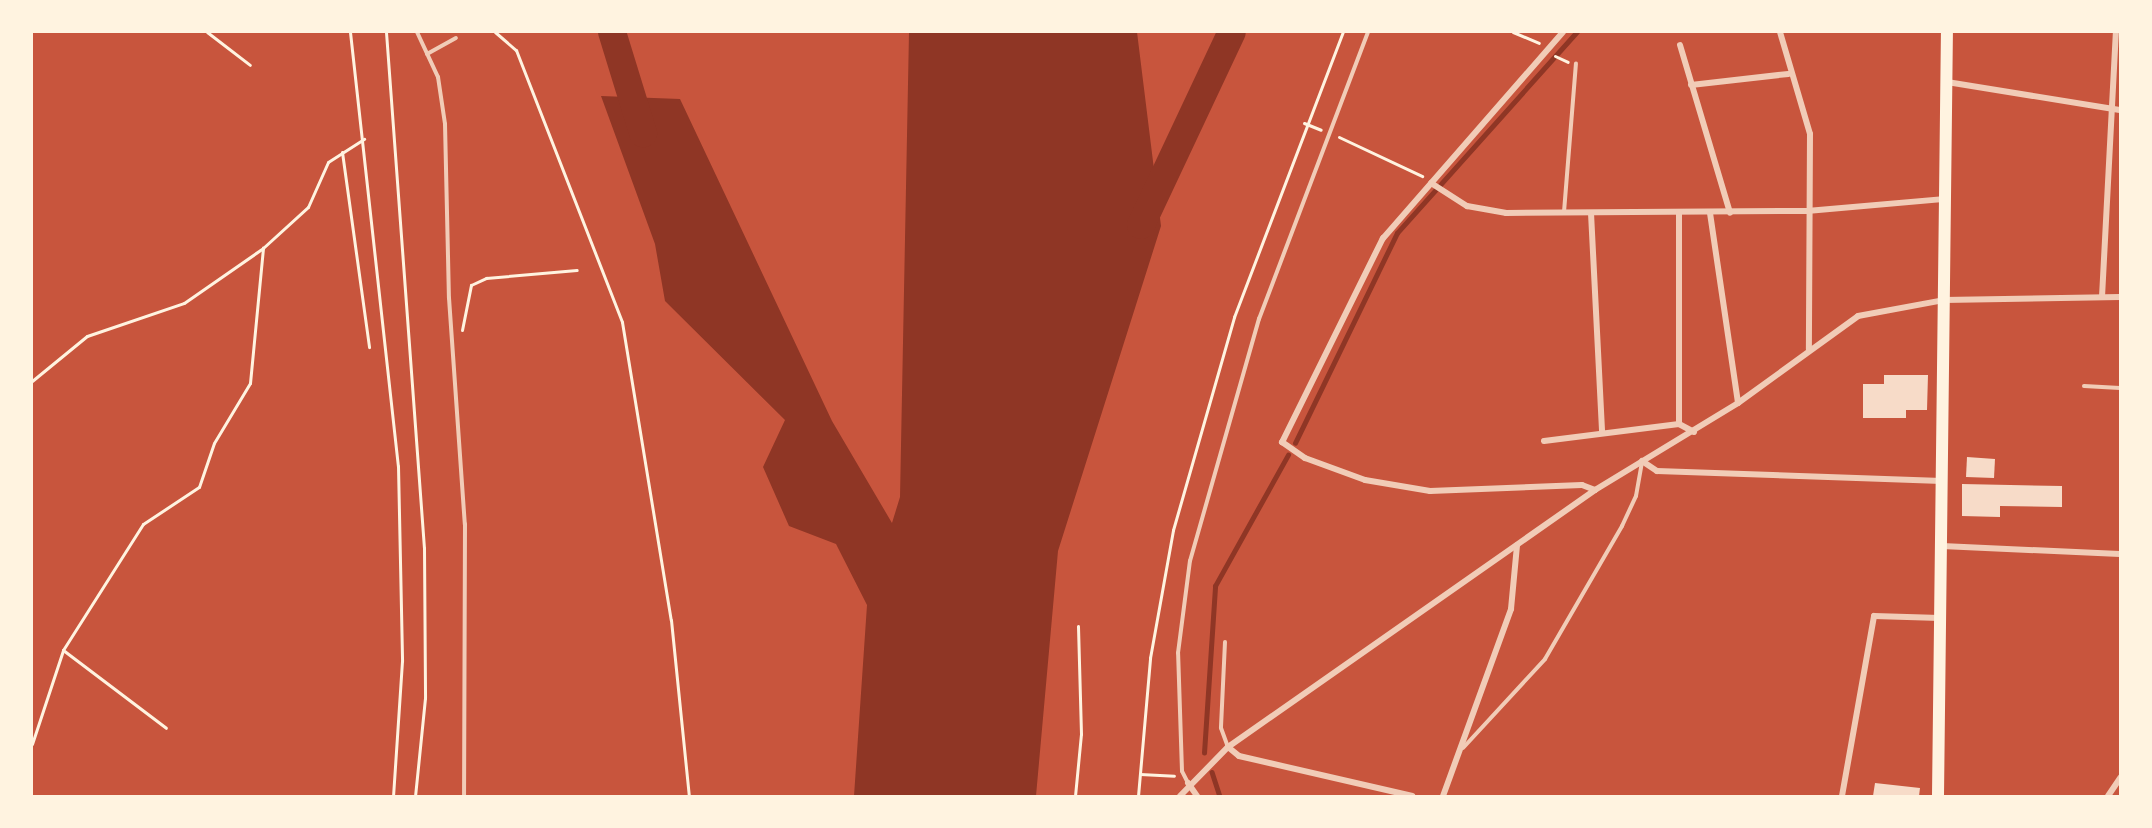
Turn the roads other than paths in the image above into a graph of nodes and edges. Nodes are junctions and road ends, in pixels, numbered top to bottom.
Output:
1 (417, 32) edge
2 (1368, 32) edge
3 (1563, 32) edge
4 (1780, 32) edge
5 (1947, 32) edge
6 (2116, 32) edge
7 (456, 38) dead end
8 (1680, 45) dead end
9 (427, 54) junction
10 (1575, 63) dead end
11 (1788, 74) junction
12 (1947, 82) junction
13 (1691, 85) junction
14 (2117, 109) edge
15 (1433, 185) junction
16 (1945, 199) junction
17 (1807, 211) junction
18 (1564, 213) junction
19 (1590, 213) junction
20 (1679, 213) junction
21 (1710, 213) junction
22 (1730, 213) junction
23 (2102, 297) junction
24 (2121, 297) edge
25 (1944, 300) junction
26 (1809, 350) junction
27 (2084, 386) dead end
28 (2121, 387) edge
29 (1738, 403) junction
30 (1679, 424) junction
31 (1602, 431) junction
32 (1694, 432) junction
33 (1544, 441) dead end
34 (1642, 461) junction
35 (1943, 481) junction
36 (1595, 490) junction
37 (1517, 545) junction
38 (1942, 546) junction
39 (2121, 554) edge
40 (1941, 618) junction
41 (1225, 642) dead end
42 (1228, 747) junction
43 (1463, 748) junction
44 (2121, 778) edge
45 (1188, 783) junction
46 (464, 796) edge
47 (1180, 796) edge
48 (1197, 796) edge
49 (1412, 796) edge
50 (1443, 796) edge
51 (1842, 796) edge
52 (1938, 796) edge
53 (2108, 796) edge

1 - 9 lane
2 - 45 lane
3 - 15 street
4 - 11 street
5 - 12 main road
6 - 14 street
7 - 9 lane
8 - 13 street
9 - 46 lane
10 - 18 lane
11 - 13 street
11 - 17 street
12 - 14 street
12 - 16 main road
13 - 22 street
14 - 23 street
15 - 18 street
15 - 36 street
16 - 17 street
16 - 25 main road
17 - 22 street
17 - 26 street
18 - 19 street
19 - 20 street
19 - 31 street
20 - 21 street
20 - 30 street
21 - 22 street
21 - 29 street
23 - 24 street
23 - 25 street
25 - 26 street
25 - 35 main road
26 - 29 street
27 - 28 lane
29 - 32 street
30 - 31 street
30 - 32 street
31 - 33 street
32 - 34 street
34 - 35 street
34 - 36 street
34 - 43 lane
35 - 38 main road
36 - 37 street
37 - 42 street
37 - 43 street
38 - 39 street
38 - 40 main road
40 - 51 street
40 - 52 main road
41 - 42 lane
42 - 45 street
42 - 49 street
43 - 50 street
44 - 53 street
45 - 47 street
45 - 48 street

